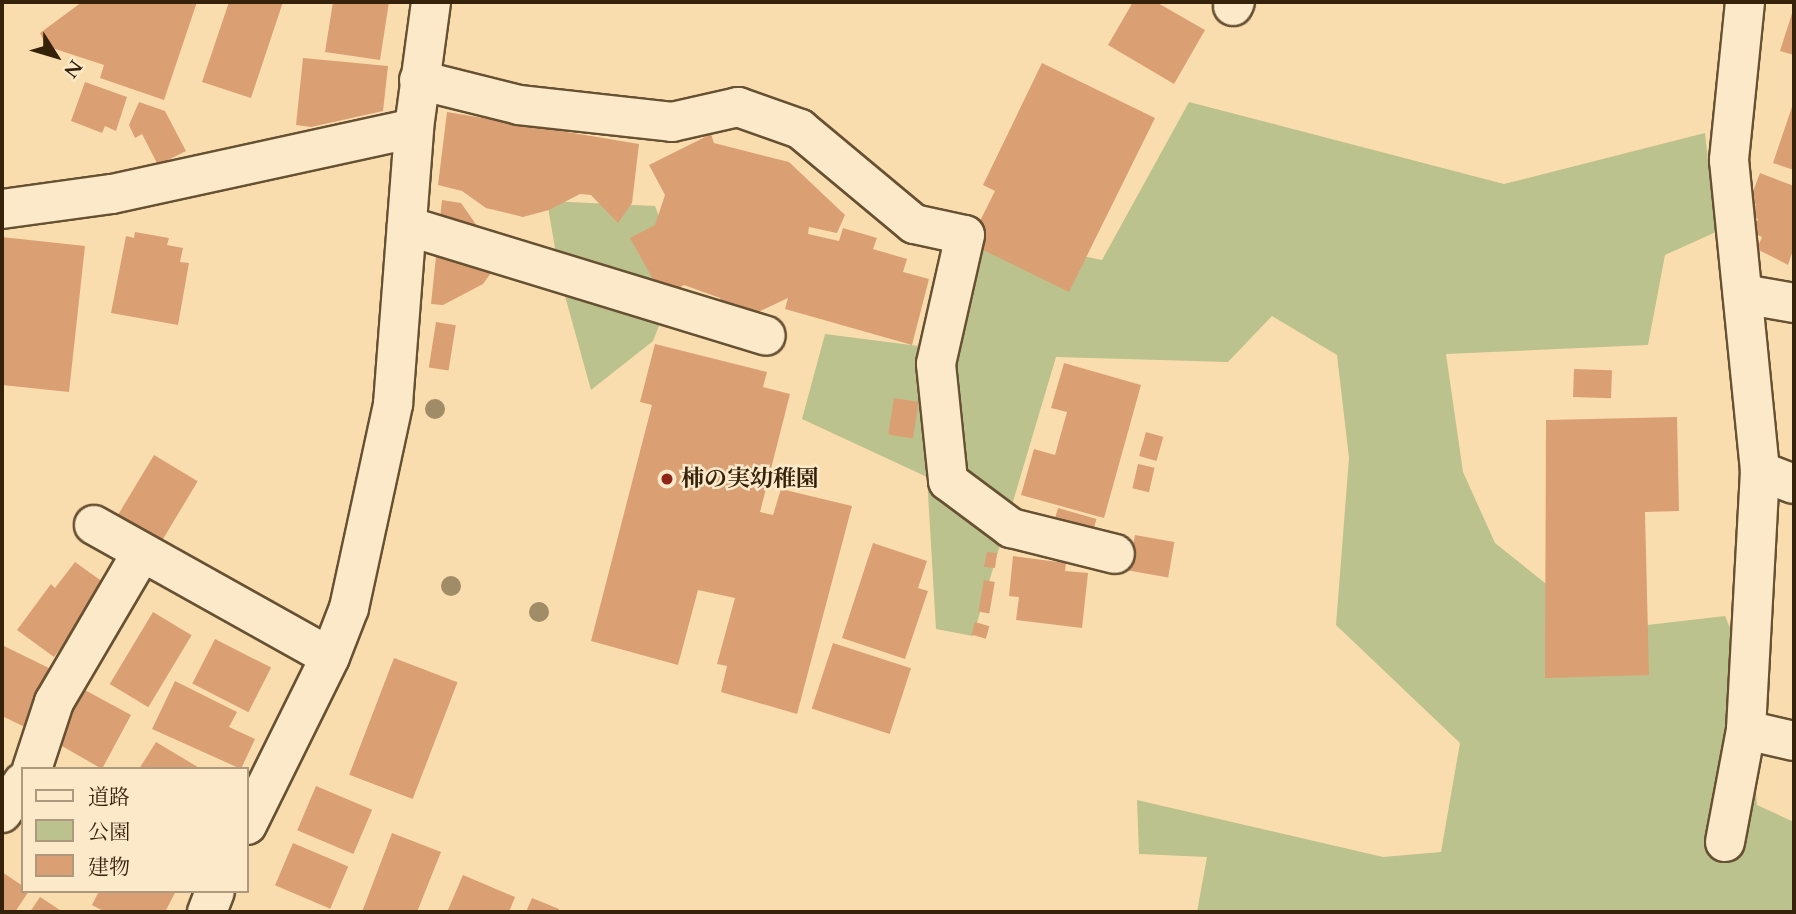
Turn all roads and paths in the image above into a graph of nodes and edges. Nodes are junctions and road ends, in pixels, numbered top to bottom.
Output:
1 (431, 2) edge
2 (1745, 2) edge
3 (419, 80) junction
4 (414, 128) junction
5 (2, 209) edge
6 (407, 226) junction
7 (1743, 294) junction
8 (1794, 303) edge
9 (766, 336) dead end
10 (1777, 477) edge
11 (94, 525) dead end
12 (141, 554) junction
13 (1115, 554) dead end
14 (330, 657) junction
15 (1746, 730) junction
16 (1794, 741) edge
17 (33, 767) edge
18 (21, 785) edge
19 (2, 813) edge
20 (248, 822) edge
21 (1725, 842) dead end
22 (214, 893) edge
23 (207, 912) edge

1 - 3 street
2 - 7 street
3 - 4 street
3 - 13 street
4 - 5 street
4 - 6 street
6 - 9 street
6 - 14 street
7 - 8 street
7 - 10 street
10 - 15 street
11 - 12 street
12 - 14 street
12 - 17 street
14 - 20 street
15 - 16 street
15 - 21 street
18 - 19 street
22 - 23 street

